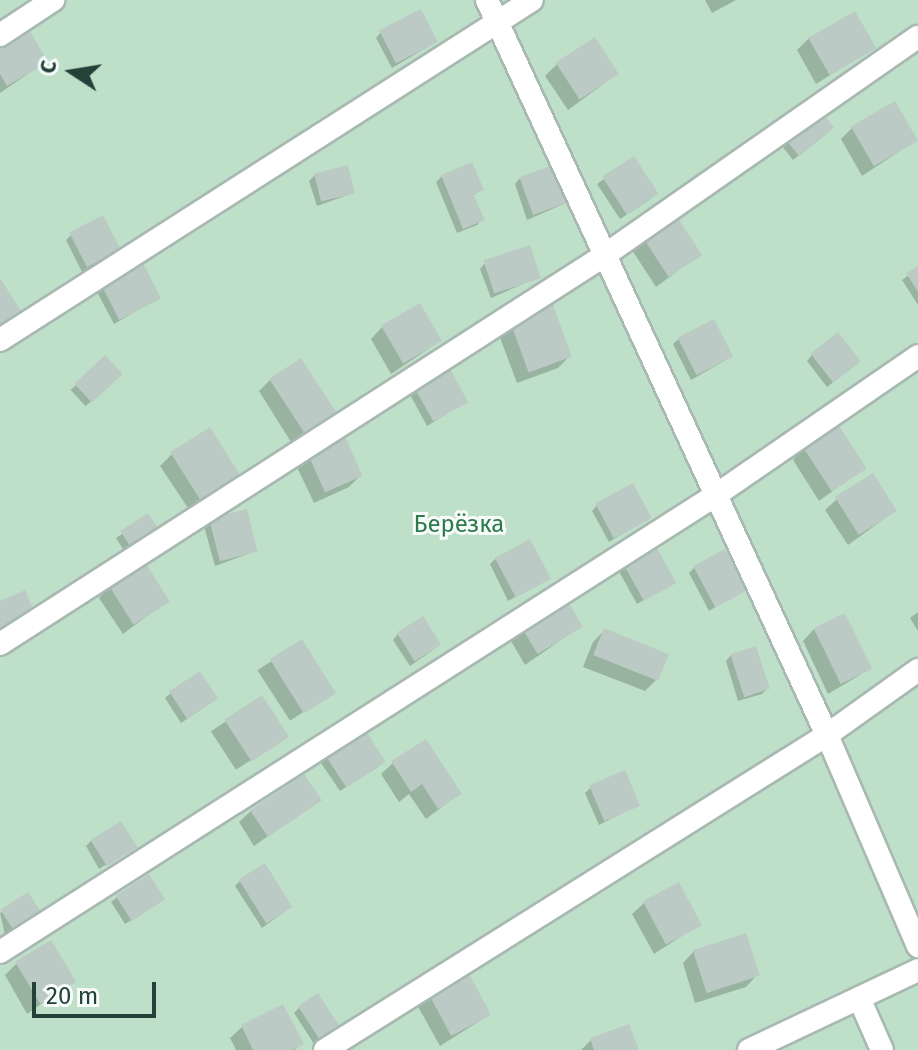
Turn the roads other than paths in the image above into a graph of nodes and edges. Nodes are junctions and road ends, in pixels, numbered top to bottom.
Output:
1 (53, 0) edge
2 (487, 0) edge
3 (532, 0) edge
4 (498, 24) junction
5 (0, 35) edge
6 (918, 37) edge
7 (605, 255) junction
8 (0, 340) edge
9 (918, 356) edge
10 (716, 495) junction
11 (0, 644) edge
12 (918, 670) edge
13 (827, 735) junction
14 (918, 946) edge
15 (0, 952) edge
16 (918, 970) edge
17 (859, 998) junction
18 (325, 1050) edge
19 (749, 1050) edge
20 (882, 1050) edge

1 - 5 lane
2 - 4 lane
3 - 4 lane
4 - 7 lane
4 - 8 lane
6 - 7 lane
7 - 10 lane
7 - 11 lane
9 - 10 lane
10 - 13 lane
10 - 15 lane
12 - 13 lane
13 - 14 lane
13 - 18 lane
16 - 17 lane
17 - 19 lane
17 - 20 lane

